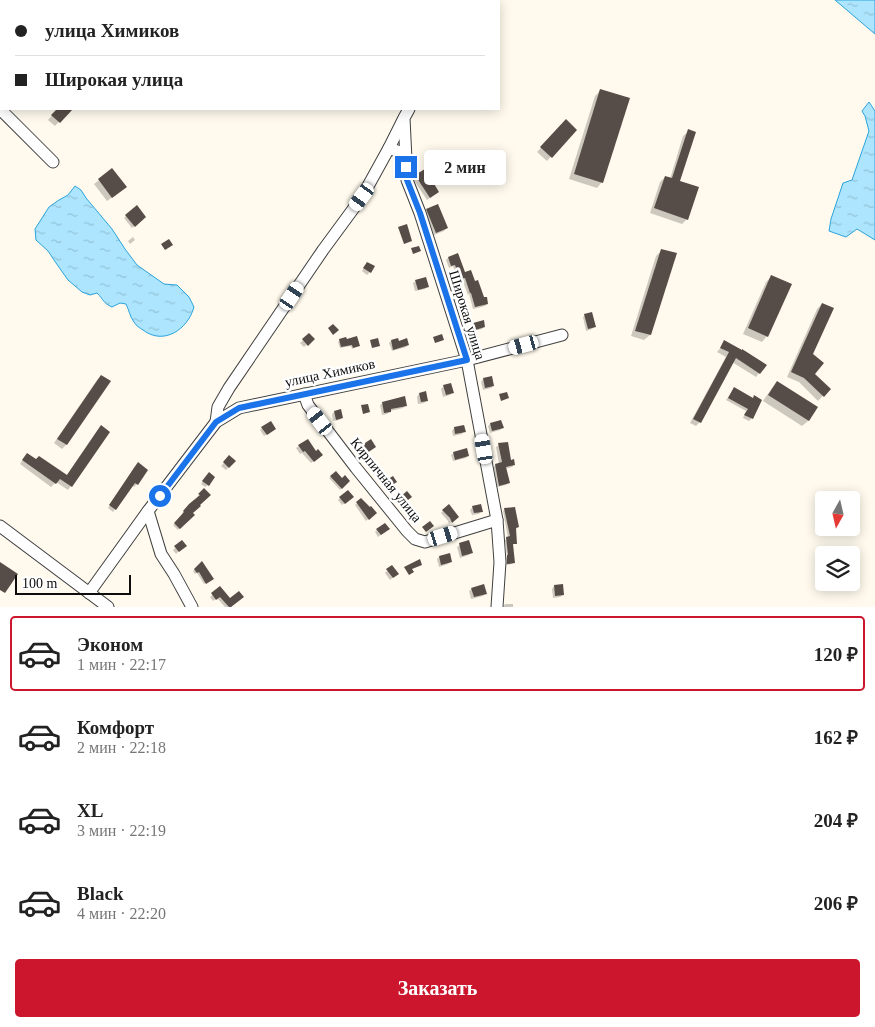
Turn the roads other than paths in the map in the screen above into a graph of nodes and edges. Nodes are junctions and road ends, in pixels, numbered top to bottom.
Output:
1 (1, 110) edge
2 (407, 114) edge
3 (389, 148) junction
4 (405, 154) junction
5 (53, 162) dead end
6 (562, 335) dead end
7 (467, 360) junction
8 (304, 394) junction
9 (216, 422) junction
10 (148, 511) junction
11 (497, 520) junction
12 (0, 526) edge
13 (89, 593) junction
14 (497, 605) edge
15 (108, 607) edge
16 (192, 607) edge
17 (486, 607) edge

1 - 5 street
2 - 3 street
2 - 4 street, Широкая улица
3 - 4 street
3 - 9 street
4 - 7 street, Широкая улица
6 - 7 street, улица Химиков
7 - 8 street, улица Химиков
7 - 11 street, Широкая улица
8 - 9 street, улица Химиков
8 - 11 street, Кирпичная улица
9 - 10 street, улица Химиков
10 - 13 street, улица Химиков
10 - 16 street
11 - 14 street, Широкая улица
12 - 13 street
13 - 15 street
14 - 17 street

